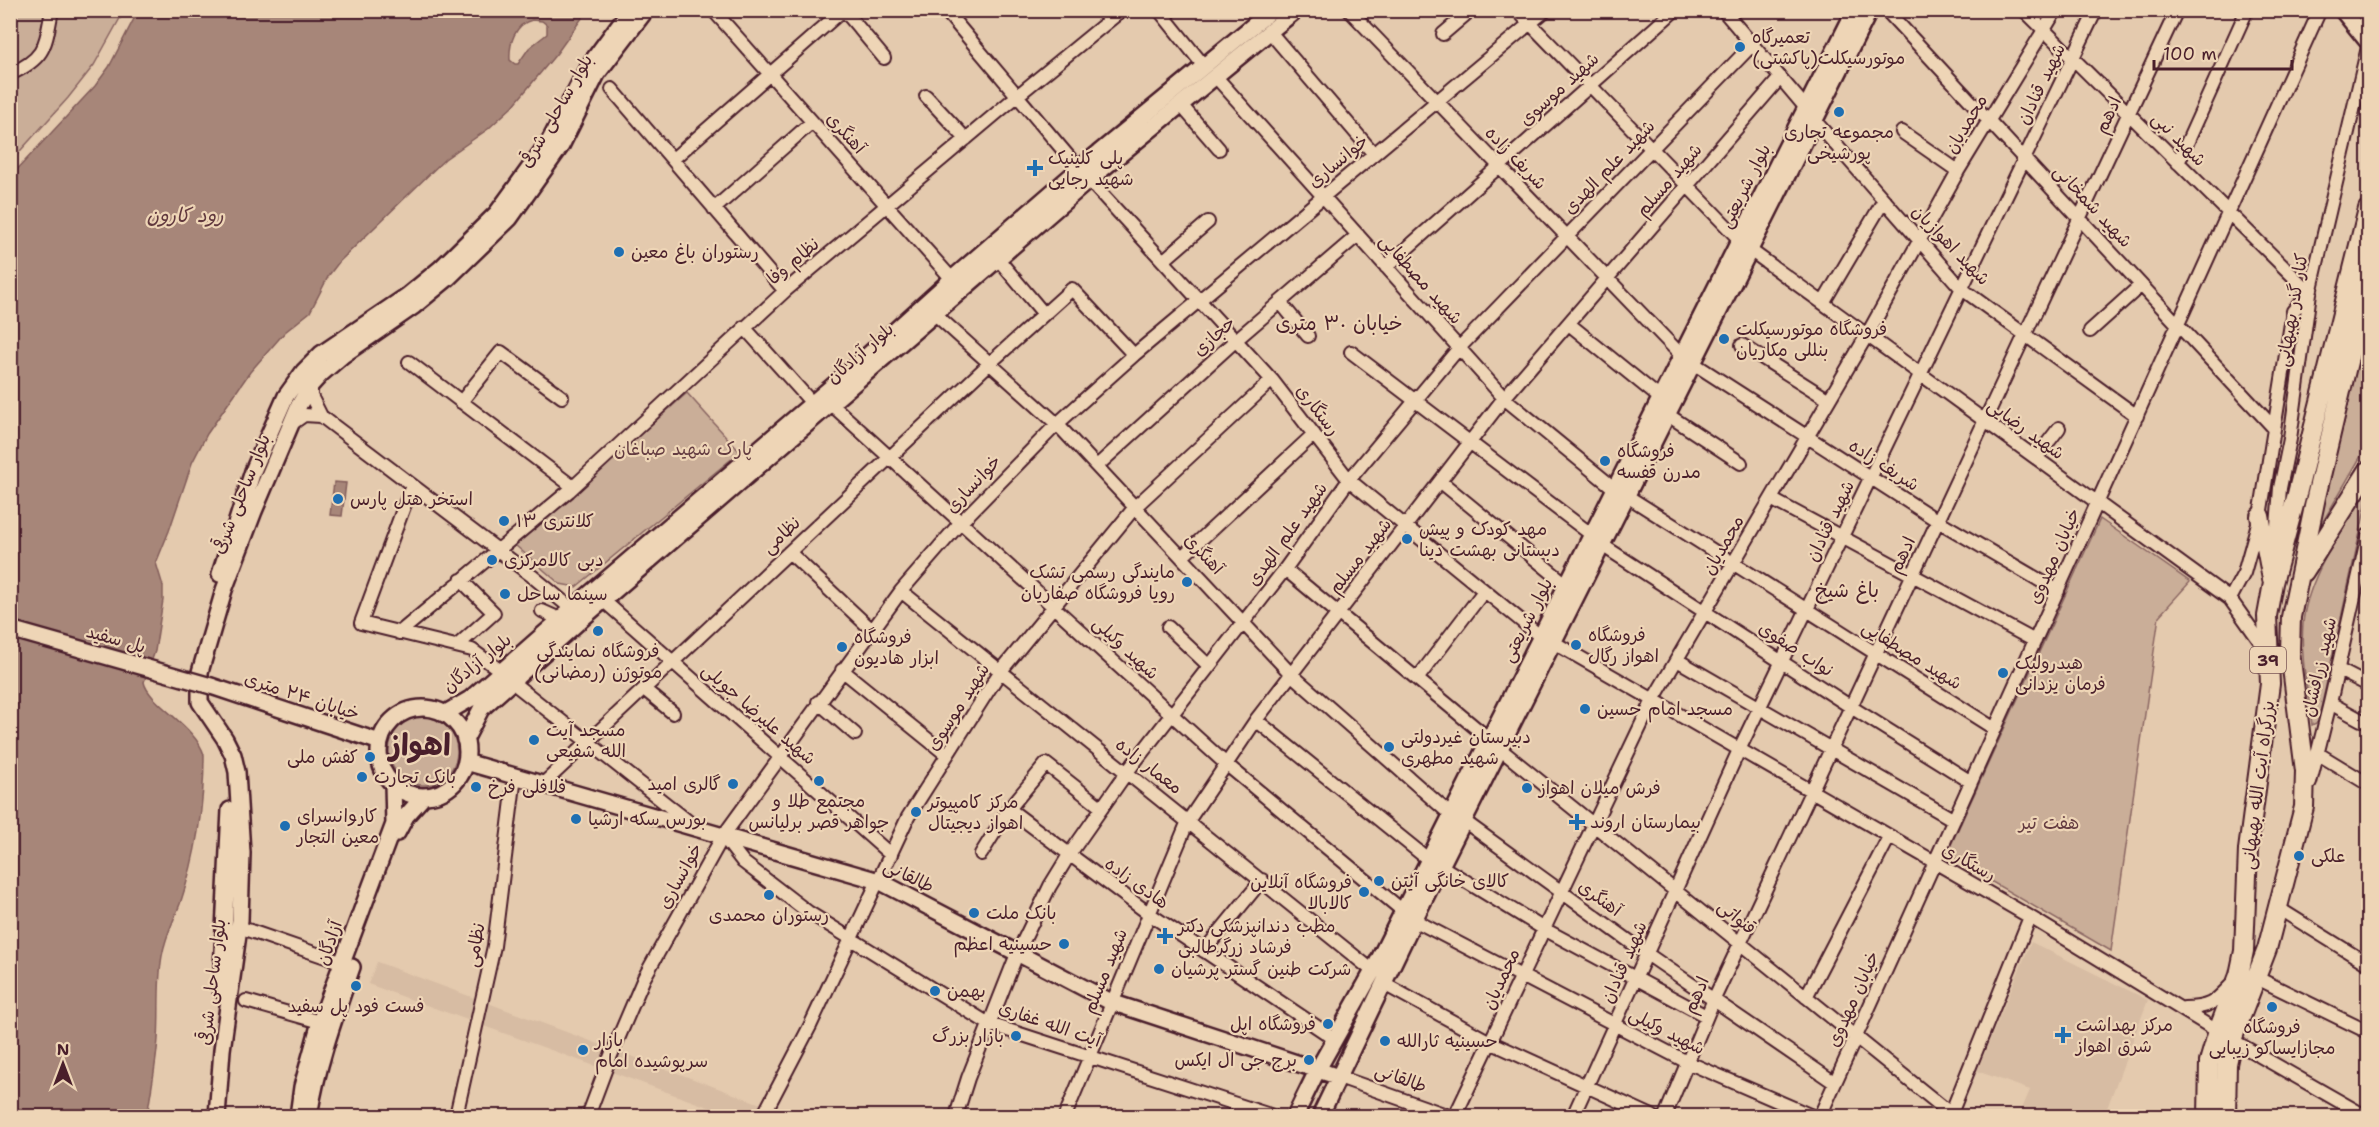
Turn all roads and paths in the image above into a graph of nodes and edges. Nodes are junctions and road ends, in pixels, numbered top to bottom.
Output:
1 (52, 10) edge
2 (630, 10) edge
3 (646, 10) edge
4 (713, 10) edge
5 (843, 10) edge
6 (945, 10) edge
7 (1122, 10) edge
8 (1159, 10) edge
9 (1272, 10) edge
10 (1296, 10) edge
11 (1349, 10) edge
12 (1471, 10) edge
13 (1517, 10) edge
14 (1546, 10) edge
15 (1675, 10) edge
16 (1723, 10) edge
17 (1855, 10) edge
18 (1870, 10) edge
19 (1886, 10) edge
20 (2024, 10) edge
21 (2056, 10) edge
22 (2096, 10) edge
23 (2177, 10) edge
24 (2247, 10) edge
25 (2320, 10) edge
26 (2342, 10) edge
27 (1530, 24) junction
28 (2045, 31) junction
29 (1270, 32) junction
30 (1443, 34) dead end
31 (2368, 42) edge
32 (1752, 45) junction
33 (1240, 47) junction
34 (2368, 47) edge
35 (884, 58) dead end
36 (2073, 59) junction
37 (1210, 72) junction
38 (10, 74) edge
39 (771, 76) junction
40 (1780, 78) junction
41 (588, 80) junction
42 (1590, 86) junction
43 (612, 89) dead end
44 (2368, 90) edge
45 (926, 96) dead end
46 (1017, 96) junction
47 (2357, 100) junction
48 (1437, 102) junction
49 (1181, 105) junction
50 (2128, 114) junction
51 (1810, 115) junction
52 (1989, 119) junction
53 (812, 122) junction
54 (1902, 132) dead end
55 (966, 139) junction
56 (1219, 149) dead end
57 (1652, 149) junction
58 (1374, 154) junction
59 (672, 159) junction
60 (2024, 159) junction
61 (2178, 163) junction
62 (1499, 167) junction
63 (1958, 171) junction
64 (1084, 174) junction
65 (1688, 186) junction
66 (1323, 197) junction
67 (1884, 200) junction
68 (886, 206) junction
69 (714, 209) junction
70 (2368, 209) edge
71 (2229, 213) junction
72 (2079, 218) junction
73 (1208, 222) dead end
74 (1358, 235) junction
75 (1567, 237) junction
76 (1919, 240) junction
77 (1745, 245) junction
78 (998, 259) junction
79 (1163, 261) junction
80 (1386, 267) junction
81 (2368, 277) edge
82 (952, 279) junction
83 (1607, 279) junction
84 (2141, 285) junction
85 (1962, 289) junction
86 (785, 291) junction
87 (2310, 293) junction
88 (1199, 300) junction
89 (1280, 302) junction
90 (1823, 303) junction
91 (935, 314) junction
92 (1044, 314) junction
93 (1569, 324) junction
94 (2178, 325) junction
95 (744, 327) junction
96 (2090, 331) dead end
97 (1867, 335) junction
98 (2025, 335) junction
99 (1308, 336) dead end
100 (1236, 340) junction
101 (1742, 345) dead end
102 (1460, 348) junction
103 (1351, 352) dead end
104 (1134, 355) junction
105 (1688, 360) junction
106 (409, 362) dead end
107 (990, 363) junction
108 (1921, 374) junction
109 (1272, 380) junction
110 (311, 385) junction
111 (562, 397) dead end
112 (1504, 398) junction
113 (1660, 398) junction
114 (1829, 400) junction
115 (461, 402) junction
116 (1417, 402) junction
117 (812, 404) junction
118 (831, 404) junction
119 (1668, 415) junction
120 (321, 416) junction
121 (2137, 416) junction
122 (1985, 421) junction
123 (1057, 424) junction
124 (290, 425) junction
125 (2273, 427) junction
126 (2059, 428) dead end
127 (1314, 434) junction
128 (1807, 437) junction
129 (1470, 442) junction
130 (890, 457) junction
131 (2036, 458) junction
132 (1741, 463) dead end
133 (1097, 466) junction
134 (2368, 471) edge
135 (1871, 478) junction
136 (1349, 480) junction
137 (1440, 481) junction
138 (412, 485) junction
139 (572, 486) junction
140 (1621, 492) junction
141 (1771, 500) junction
142 (2098, 503) junction
143 (1136, 507) junction
144 (2260, 516) junction
145 (1938, 521) junction
146 (961, 522) junction
147 (1405, 526) junction
148 (2368, 535) edge
149 (1842, 538) junction
150 (1597, 540) junction
151 (497, 549) junction
152 (789, 552) junction
153 (1182, 557) junction
154 (1733, 563) junction
155 (1285, 569) junction
156 (1912, 575) junction
157 (461, 580) junction
158 (2273, 583) junction
159 (2297, 583) junction
160 (1567, 585) junction
161 (901, 591) junction
162 (1484, 591) junction
163 (2058, 591) junction
164 (2230, 599) junction
165 (604, 601) junction
166 (1054, 607) junction
167 (1807, 610) junction
168 (542, 611) dead end
169 (1705, 612) junction
170 (566, 614) junction
171 (1338, 614) junction
172 (1243, 623) junction
173 (1168, 627) dead end
174 (10, 629) edge
175 (872, 630) junction
176 (399, 633) junction
177 (1547, 640) junction
178 (2035, 641) junction
179 (457, 646) junction
180 (2267, 651) junction
181 (1876, 654) junction
182 (1677, 660) junction
183 (673, 662) junction
184 (1782, 662) junction
185 (1209, 666) junction
186 (2337, 669) junction
187 (842, 670) junction
188 (1000, 672) junction
189 (1291, 675) junction
190 (506, 676) junction
191 (1417, 679) junction
192 (2368, 685) edge
193 (211, 686) joint
194 (644, 689) junction
195 (1653, 700) junction
196 (818, 702) junction
197 (2330, 703) junction
198 (1851, 707) junction
199 (1759, 708) junction
200 (673, 713) dead end
201 (444, 714) junction
202 (1171, 714) junction
203 (1256, 720) junction
204 (2361, 720) dead end
205 (1995, 729) junction
206 (855, 734) dead end
207 (465, 740) junction
208 (380, 742) junction
209 (588, 742) junction
210 (1495, 744) junction
211 (1831, 749) junction
212 (1739, 750) junction
213 (2317, 753) junction
214 (947, 755) junction
215 (780, 756) junction
216 (466, 762) junction
217 (1226, 764) junction
218 (1127, 772) junction
219 (515, 776) junction
220 (1971, 782) junction
221 (393, 784) junction
222 (543, 784) junction
223 (2368, 784) edge
224 (1811, 792) junction
225 (424, 796) junction
226 (2304, 807) junction
227 (1102, 808) junction
228 (1010, 809) junction
229 (1457, 818) junction
230 (1188, 820) junction
231 (1954, 820) junction
232 (1594, 825) junction
233 (697, 828) junction
234 (723, 836) junction
235 (1889, 837) junction
236 (981, 854) dead end
237 (891, 855) junction
238 (1069, 855) junction
239 (1435, 863) junction
240 (1934, 864) junction
241 (879, 880) junction
242 (1262, 880) junction
243 (1676, 891) junction
244 (1562, 892) junction
245 (2278, 908) junction
246 (1148, 913) junction
247 (1409, 916) junction
248 (2030, 917) junction
249 (239, 927) junction
250 (1544, 929) junction
251 (851, 940) junction
252 (1740, 943) junction
253 (1204, 951) junction
254 (1017, 954) junction
255 (1647, 954) junction
256 (343, 963) junction
257 (2368, 964) edge
258 (1373, 970) junction
259 (1522, 976) junction
260 (2248, 976) junction
261 (1636, 978) junction
262 (1384, 984) junction
263 (1806, 997) junction
264 (1714, 999) junction
265 (246, 1001) dead end
266 (1111, 1002) junction
267 (2182, 1008) junction
268 (1706, 1017) junction
269 (320, 1022) junction
270 (989, 1024) junction
271 (1615, 1025) junction
272 (2368, 1032) edge
273 (2225, 1035) junction
274 (1856, 1037) junction
275 (1335, 1039) junction
276 (1490, 1042) junction
277 (1089, 1057) junction
278 (1687, 1062) junction
279 (1318, 1069) junction
280 (1339, 1077) junction
281 (1835, 1083) junction
282 (1587, 1087) junction
283 (2217, 1112) edge
284 (1951, 1115) edge
285 (207, 1116) edge
286 (217, 1116) edge
287 (298, 1116) edge
288 (309, 1116) edge
289 (456, 1116) edge
290 (588, 1116) edge
291 (764, 1116) edge
292 (956, 1116) edge
293 (1065, 1116) edge
294 (1273, 1116) edge
295 (1295, 1116) edge
296 (1320, 1116) edge
297 (1449, 1116) edge
298 (1455, 1116) edge
299 (1573, 1116) edge
300 (1652, 1116) edge
301 (1665, 1116) edge
302 (1812, 1116) edge
303 (1820, 1116) edge
304 (2364, 1116) edge

1 - 38 street
2 - 41 main road, بلوار ساحلی شرقی
3 - 41 main road, بلوار ساحلی شرقی
4 - 39 street, آهنگری
5 - 35 street
5 - 39 street
6 - 46 street, رستگاری
7 - 46 street, نظام وفا
8 - 37 street, شهید مصطفایی
9 - 33 main road, بلوار آزادگان
10 - 29 main road, بلوار آزادگان
11 - 48 street, شریف زاده
12 - 30 street
13 - 27 street, شهید رضایی
14 - 27 street, خوانساری
15 - 42 street, شهید موسوی
16 - 32 street, شهید اهوازیان
17 - 51 main road, بلوار شریعتی
18 - 51 main road, بلوار شریعتی
19 - 52 street, شهید شمخانی
20 - 28 street, شهید نبی
21 - 28 street, محمدیان
22 - 36 street, شهید قنادان
23 - 50 street, ادهم
24 - 61 street
25 - 71 street, خیابان مهدوی
26 - 31 main road
27 - 42 street, شهید رضایی
27 - 48 street, خوانساری
28 - 36 street, شهید نبی
28 - 52 street, محمدیان
29 - 33 main road, بلوار آزادگان
29 - 58 street
32 - 40 street, شهید اهوازیان
32 - 57 street, شهید علم الهدی
33 - 37 main road, بلوار آزادگان
34 - 47 street, کنار گذر بهبهانی
36 - 50 street, شهید نبی
36 - 60 street, شهید قنادان
37 - 49 main road, بلوار آزادگان
37 - 64 main road, بلوار آزادگان
37 - 66 street, شهید مصطفایی
39 - 53 street, آهنگری
39 - 59 street
40 - 51 street, شهید اهوازیان
40 - 65 street, شهید مسلم
41 - 110 main road, بلوار ساحلی شرقی
41 - 285 main road, بلوار ساحلی شرقی
42 - 57 street, شهید رضایی
42 - 62 street, شهید موسوی
43 - 59 street
44 - 47 street
45 - 55 street
46 - 55 street, نظام وفا
46 - 64 street, رستگاری
47 - 87 street, کنار گذر بهبهانی
48 - 58 street, خوانساری
48 - 62 street, شریف زاده
49 - 56 street
49 - 64 main road, بلوار آزادگان
50 - 61 street, شهید نبی
50 - 72 street, ادهم
51 - 67 street, شهید اهوازیان
51 - 77 main road, بلوار شریعتی
52 - 60 street, شهید شمخانی
52 - 63 street, محمدیان
53 - 68 street, آهنگری
53 - 69 street
54 - 63 street
55 - 68 street, نظام وفا
57 - 65 street, شهید رضایی
57 - 75 street, شهید علم الهدی
58 - 66 street, خوانساری
59 - 69 street
60 - 72 street, شهید شمخانی
60 - 85 street, شهید قنادان
61 - 71 street, شهید نبی
62 - 75 street, شریف زاده
62 - 80 street, شهید موسوی
63 - 76 street, محمدیان
64 - 78 main road, بلوار آزادگان
64 - 79 street, رستگاری
64 - 82 main road, بلوار آزادگان
65 - 77 street, شهید رضایی
65 - 83 street, شهید مسلم
66 - 74 street, شهید مصطفایی
66 - 88 street, خوانساری
67 - 76 street, شهید اهوازیان
67 - 90 street
68 - 82 street, آهنگری
68 - 86 street, نظام وفا
69 - 86 street
70 - 158 highway, بزرگراه آیت الله بهبهانی / 39
71 - 87 street, شهید نبی
71 - 94 street, خیابان مهدوی
72 - 84 street, شهید شمخانی
72 - 98 street, ادهم
73 - 79 street
74 - 80 street, شهید مصطفایی
74 - 89 street, حجازی
75 - 83 street, شریف زاده
75 - 102 street, شهید علم الهدی
76 - 85 street, شهید اهوازیان
76 - 97 street, محمدیان
77 - 90 street, شهید رضایی
77 - 105 main road, بلوار شریعتی
78 - 91 main road, بلوار آزادگان
78 - 92 street
79 - 88 street, رستگاری
80 - 102 street, شهید مصطفایی
81 - 159 highway, بزرگراه آیت الله بهبهانی / 39
82 - 117 main road, بلوار آزادگان
83 - 93 street, شهید مسلم
83 - 105 street, شریف زاده
84 - 94 street, شهید شمخانی
84 - 96 street
85 - 98 street, شهید اهوازیان
85 - 108 street, شهید قنادان
86 - 95 street, نظام وفا
87 - 125 street
87 - 158 street, کنار گذر بهبهانی
88 - 100 street, رستگاری
88 - 104 street, خوانساری
89 - 99 street
89 - 100 street, حجازی
90 - 97 street, شهید رضایی
91 - 107 street, آهنگری
91 - 118 main road, بلوار آزادگان
92 - 104 street, نظامی
92 - 107 street, نظامی
93 - 112 street, شهید مسلم
93 - 113 street
94 - 121 street, خیابان مهدوی
94 - 125 street, شهید شمخانی
95 - 117 street
95 - 139 street, نظام وفا
97 - 108 street, شهید رضایی
97 - 114 street, محمدیان
98 - 121 street, شهید اهوازیان
98 - 122 street, ادهم
100 - 109 street, رستگاری
100 - 133 street, حجازی
101 - 114 street
102 - 112 street, شهید مصطفایی
102 - 116 street, شهید علم الهدی
103 - 116 street, نواب صفوی
104 - 123 street, خوانساری
105 - 113 main road, بلوار شریعتی
105 - 119 main road, بلوار شریعتی
105 - 128 street, شریف زاده
106 - 115 street
107 - 123 street, آهنگری
107 - 130 street, نظامی
108 - 122 street, شهید رضایی
108 - 135 street, شهید قنادان
109 - 127 street, رستگاری
109 - 143 street, شهید موسوی
110 - 120 street
110 - 124 main road, بلوار ساحلی شرقی
111 - 115 street
112 - 129 street, شهید مسلم
112 - 140 street, شهید مصطفایی
113 - 140 main road, بلوار شریعتی
114 - 128 street, محمدیان
115 - 139 street
116 - 129 street, نواب صفوی
116 - 136 street, شهید علم الهدی
117 - 170 main road, بلوار آزادگان
118 - 130 street, شهید وکیلی
118 - 165 main road, بلوار آزادگان
119 - 132 street
119 - 140 main road, بلوار شریعتی
120 - 124 street
120 - 138 street
121 - 142 street, خیابان مهدوی
122 - 131 street, شهید رضایی
122 - 145 street, ادهم
123 - 133 street, آهنگری
123 - 146 street, خوانساری
124 - 249 main road, بلوار ساحلی شرقی
125 - 144 street
126 - 131 street
127 - 136 street, رستگاری
127 - 153 street
128 - 135 street, شریف زاده
128 - 141 street, محمدیان
129 - 137 street, شهید مسلم
129 - 150 street, نواب صفوی
130 - 146 street, شهید وکیلی
130 - 152 street, نظامی
131 - 142 street, شهید رضایی
133 - 143 street, آهنگری
134 - 159 highway
135 - 145 street, شریف زاده
135 - 149 street, شهید قنادان
136 - 147 street, رستگاری
136 - 155 street, شهید علم الهدی
137 - 147 street, شهید مسلم
137 - 160 street
138 - 151 street
138 - 176 street
139 - 151 street, نظام وفا
140 - 150 main road, بلوار شریعتی
140 - 154 street, شهید مصطفایی
141 - 149 street
141 - 154 street, محمدیان
142 - 163 street, خیابان مهدوی
142 - 164 street, شهید رضایی
143 - 153 street, آهنگری
143 - 166 street, شهید موسوی
144 - 158 highway
144 - 164 street
145 - 156 street, ادهم
145 - 163 street, شریف زاده
146 - 161 street, خوانساری
146 - 166 street, شهید وکیلی
147 - 162 street, رستگاری
147 - 171 street, شهید مسلم
148 - 186 street, شهید زرافشان
149 - 156 street
149 - 167 street, شهید قنادان
150 - 160 main road, بلوار شریعتی
150 - 169 street, نواب صفوی
150 - 177 main road, بلوار شریعتی
151 - 157 street, نظام وفا
151 - 170 street
152 - 175 street
152 - 183 street, نظامی
153 - 172 street, آهنگری
154 - 167 street, شهید مصطفایی
154 - 169 street, محمدیان
155 - 171 street, قنواتی
155 - 172 street, شهید علم الهدی
156 - 178 street
156 - 181 street, ادهم
157 - 176 street, نظام وفا
157 - 179 street
158 - 180 highway, بزرگراه آیت الله بهبهانی / 39
159 - 226 highway, بزرگراه آیت الله بهبهانی / 39
160 - 177 main road, بلوار شریعتی
161 - 175 street, خوانساری
161 - 188 street, معمار زاده
162 - 177 street, رستگاری
162 - 191 street
163 - 178 street, خیابان مهدوی
164 - 180 street, شهید رضایی
165 - 183 street, شهید علیرضا جویلی
165 - 190 main road, بلوار آزادگان
166 - 188 street, شهید موسوی
166 - 202 street, شهید وکیلی
167 - 181 street, شهید مصطفایی
167 - 184 street, شهید قنادان
168 - 170 street
169 - 182 street, محمدیان
169 - 184 street, نواب صفوی
170 - 190 main road, بلوار آزادگان
171 - 189 street, شهید مسلم
171 - 191 street, قنواتی
172 - 185 street, شهید علم الهدی
172 - 189 street, آهنگری
173 - 185 street
174 - 193 main road, پل سفید, bridge
175 - 187 street, خوانساری
176 - 179 street
177 - 195 street, رستگاری
177 - 210 main road, بلوار شریعتی
178 - 205 street, خیابان مهدوی
179 - 190 street
180 - 260 highway, بزرگراه آیت الله بهبهانی / 39
181 - 198 street, ادهم
181 - 205 street, شهید مصطفایی
182 - 195 street, محمدیان
182 - 199 street
183 - 194 street, نظامی
183 - 215 street, شهید علیرضا جویلی
184 - 198 street, نواب صفوی
184 - 199 street, شهید قنادان
185 - 202 street, شهید علم الهدی
186 - 192 street
186 - 197 street, شهید زرافشان
187 - 196 street, خوانساری
187 - 214 street
188 - 214 street, شهید موسوی
188 - 218 street, معمار زاده
189 - 203 street, شهید مسلم
189 - 229 street, آهنگری
190 - 201 main road, بلوار آزادگان
190 - 207 main road, بلوار آزادگان
190 - 209 street
191 - 210 street, قنواتی
193 - 208 main road, خیابان ۲۴ متری
194 - 200 street
194 - 209 street, نظامی
195 - 212 street, رستگاری
195 - 232 street, محمدیان
196 - 206 street
196 - 215 street, خوانساری
197 - 204 street
197 - 213 street, شهید زرافشان
198 - 211 street, ادهم
198 - 220 street, نواب صفوی
199 - 211 street
199 - 212 street, شهید قنادان
201 - 207 main road
201 - 208 main road
202 - 217 street, شهید وکیلی
202 - 218 street, شهید علم الهدی
203 - 217 street, شهید مسلم
203 - 239 street
205 - 220 street, خیابان مهدوی
207 - 216 main road
208 - 221 main road
209 - 222 street, نظامی
209 - 233 street
210 - 229 main road, بلوار شریعتی
210 - 232 street, قنواتی
211 - 224 street, ادهم
211 - 231 street
212 - 224 street, رستگاری
212 - 243 street, شهید قنادان
213 - 223 street
213 - 226 street, شهید زرافشان
214 - 237 street, شهید موسوی
215 - 234 street, خوانساری
215 - 237 street, شهید علیرضا جویلی
216 - 219 main road, طالقانی
216 - 225 main road
217 - 230 street, شهید مسلم
217 - 247 street, شهید وکیلی
218 - 227 street, شهید علم الهدی
218 - 230 street, معمار زاده
219 - 222 main road, طالقانی
219 - 289 street, نظامی
220 - 231 street, خیابان مهدوی
221 - 225 main road
221 - 256 main road, آزادگان
222 - 233 main road, طالقانی
224 - 235 street, رستگاری
224 - 252 street, ادهم
225 - 288 main road, آزادگان
226 - 245 highway, بزرگراه آیت الله بهبهانی / 39
227 - 228 street
227 - 238 street, شهید علم الهدی
228 - 236 street
228 - 238 street, هادی زاده
229 - 239 main road, بلوار شریعتی
229 - 244 street, آهنگری
230 - 242 street, معمار زاده
230 - 246 street, شهید مسلم
231 - 240 street, خیابان مهدوی
232 - 243 street, قنواتی
232 - 244 street, محمدیان
233 - 234 main road, طالقانی
234 - 241 main road, طالقانی
234 - 251 street, آیت الله غفاری
234 - 290 street, خوانساری
235 - 240 street, رستگاری
235 - 263 street
237 - 241 street, شهید موسوی
238 - 246 street, هادی زاده
238 - 254 street, شهید علم الهدی
239 - 247 main road, بلوار شریعتی
239 - 250 street
240 - 248 street, رستگاری
240 - 274 street, خیابان مهدوی
241 - 251 street, شهید موسوی
241 - 254 main road, طالقانی
242 - 253 street
242 - 258 street, معمار زاده
243 - 252 street, قنواتی
243 - 255 street, شهید قنادان
244 - 250 street, محمدیان
244 - 255 street, آهنگری
245 - 257 street
245 - 260 highway, بزرگراه آیت الله بهبهانی / 39
246 - 253 street, هادی زاده
246 - 266 street, شهید مسلم
247 - 258 main road, بلوار شریعتی
247 - 259 street, شهید وکیلی
247 - 262 main road, بلوار شریعتی
248 - 267 street, رستگاری
248 - 284 street
249 - 256 street
249 - 286 main road, بلوار ساحلی شرقی
250 - 259 street, محمدیان
250 - 261 street
251 - 270 street, آیت الله غفاری
251 - 291 street, شهید موسوی
252 - 263 street, قنواتی
252 - 264 street, ادهم
253 - 275 street, هادی زاده
254 - 266 main road, طالقانی
254 - 270 street, شهید علم الهدی
255 - 261 street, شهید قنادان
255 - 264 street, آهنگری
256 - 269 main road, آزادگان
258 - 275 main road, بلوار شریعتی
259 - 271 street, شهید وکیلی
259 - 276 street, محمدیان
260 - 267 street
260 - 272 street
260 - 273 highway, بزرگراه آیت الله بهبهانی / 39
261 - 268 street
261 - 271 street, شهید قنادان
262 - 276 street
262 - 280 main road, بلوار شریعتی
263 - 274 street, قنواتی
264 - 268 street, ادهم
264 - 281 street, آهنگری
265 - 269 street
266 - 277 street, شهید مسلم
266 - 279 main road, طالقانی
267 - 273 street, رستگاری
268 - 278 street, ادهم
269 - 287 main road, آزادگان
270 - 277 street, آیت الله غفاری
270 - 292 street, شهید علم الهدی
271 - 278 street, شهید وکیلی
271 - 282 street, شهید قنادان
273 - 283 highway, بزرگراه آیت الله بهبهانی / 39
273 - 304 street, رستگاری
274 - 281 street, خیابان مهدوی
274 - 284 street, قنواتی
275 - 279 main road, بلوار شریعتی
276 - 282 street
276 - 298 street, محمدیان
277 - 293 street, شهید مسلم
277 - 294 street, آیت الله غفاری
278 - 301 street, ادهم
278 - 302 street, شهید وکیلی
279 - 280 main road, طالقانی
279 - 295 main road, بلوار شریعتی
280 - 296 main road, بلوار شریعتی
280 - 297 street, طالقانی
281 - 303 street, خیابان مهدوی
282 - 299 street, شهید قنادان
282 - 300 street

